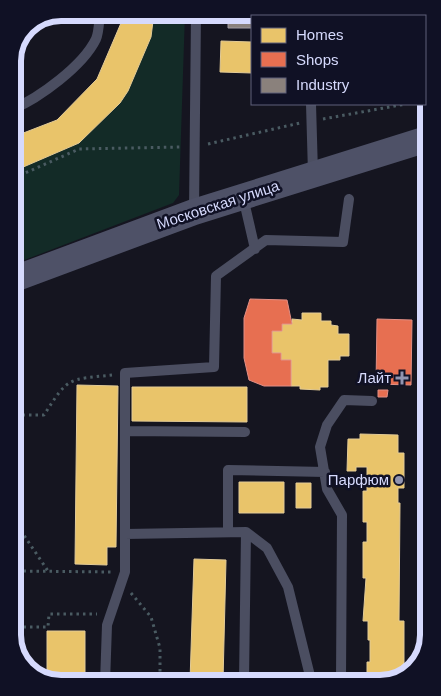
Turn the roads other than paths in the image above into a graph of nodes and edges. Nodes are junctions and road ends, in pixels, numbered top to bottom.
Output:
1 (99, 21) edge
2 (196, 21) edge
3 (311, 105) edge
4 (21, 106) edge
5 (420, 141) edge
6 (313, 174) junction
7 (243, 196) junction
8 (348, 199) dead end
9 (194, 212) junction
10 (255, 249) junction
11 (21, 276) edge
12 (372, 400) dead end
13 (125, 431) junction
14 (246, 432) dead end
15 (325, 472) junction
16 (228, 532) junction
17 (246, 532) junction
18 (125, 534) junction
19 (106, 675) edge
20 (244, 675) edge
21 (310, 675) edge
22 (341, 675) edge

1 - 4 lane
2 - 9 lane
3 - 6 lane
5 - 6 main road, Московская улица
6 - 7 main road, Московская улица
7 - 9 main road, Московская улица
7 - 10 lane
8 - 10 lane
9 - 11 main road, Московская улица
10 - 13 lane
12 - 15 lane
13 - 14 lane
13 - 18 lane
15 - 16 lane
15 - 22 lane
16 - 17 lane
16 - 18 lane
17 - 20 lane
17 - 21 lane
18 - 19 lane

